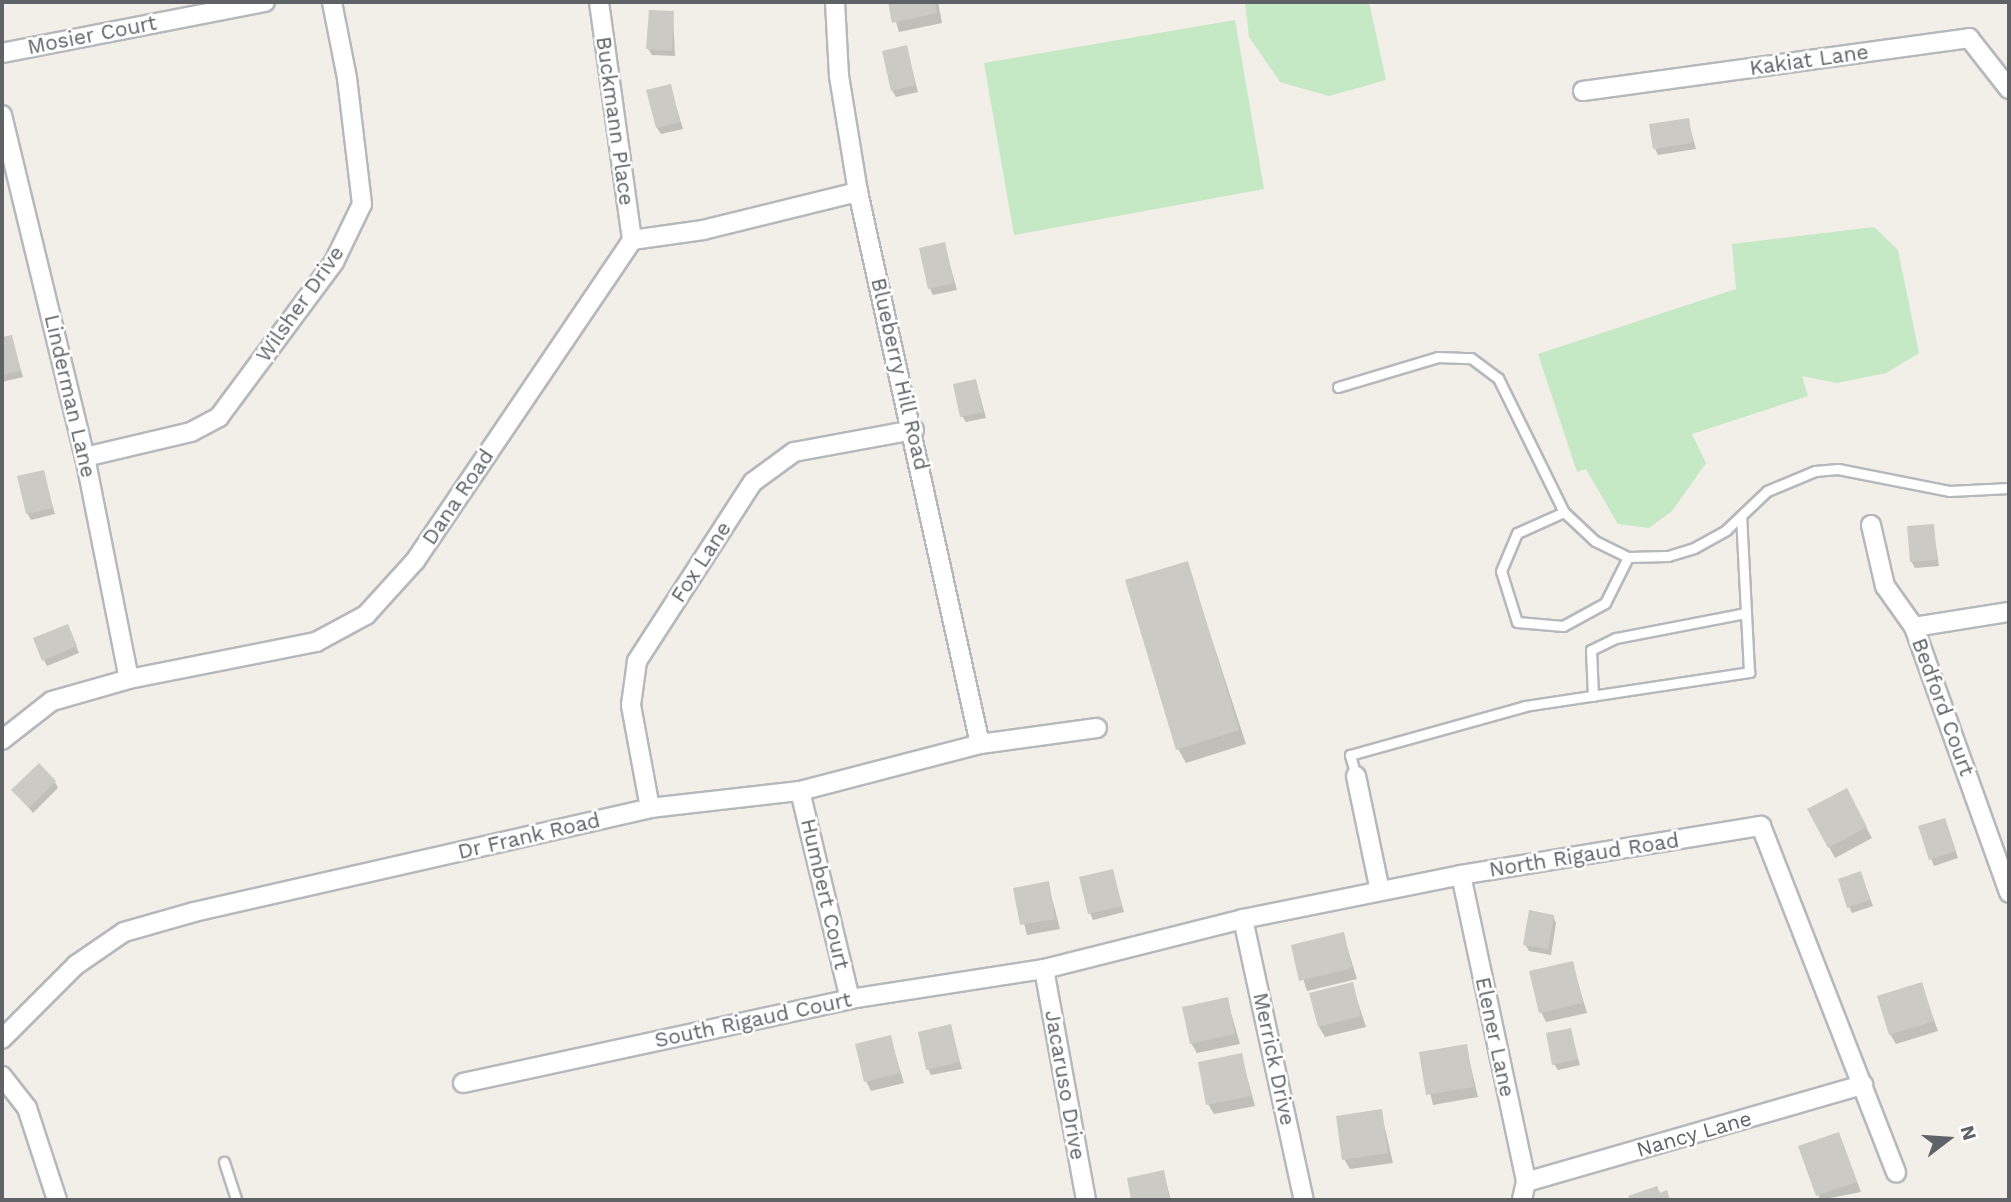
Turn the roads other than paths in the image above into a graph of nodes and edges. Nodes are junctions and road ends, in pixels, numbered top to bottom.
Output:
1 (265, 2) edge
2 (332, 2) edge
3 (599, 2) edge
4 (835, 2) edge
5 (2, 53) edge
6 (2009, 89) edge
7 (1583, 91) dead end
8 (2, 116) edge
9 (858, 192) junction
10 (632, 240) junction
11 (1338, 387) dead end
12 (914, 430) junction
13 (85, 457) junction
14 (2009, 488) edge
15 (1564, 512) junction
16 (1741, 516) junction
17 (1871, 525) dead end
18 (1628, 557) junction
19 (2009, 612) edge
20 (1746, 613) junction
21 (1914, 626) junction
22 (130, 679) junction
23 (1593, 696) junction
24 (1097, 728) dead end
25 (2, 740) edge
26 (980, 744) junction
27 (1356, 776) joint
28 (800, 790) junction
29 (650, 808) junction
30 (1461, 875) junction
31 (1380, 891) junction
32 (2009, 893) edge
33 (1243, 919) junction
34 (1044, 969) junction
35 (850, 999) junction
36 (2, 1039) edge
37 (2, 1076) edge
38 (463, 1083) dead end
39 (1863, 1085) junction
40 (224, 1162) dead end
41 (1896, 1173) dead end
42 (1524, 1191) edge
43 (57, 1200) edge
44 (236, 1200) edge
45 (1086, 1200) edge
46 (1304, 1200) edge

1 - 5 street, Mosier Court
2 - 13 street, Wilsher Drive
3 - 10 street, Buckmann Place
4 - 9 street, Blueberry Hill Road
6 - 7 street, Kakiat Lane
8 - 13 street, Linderman Lane
9 - 10 street
9 - 12 street, Blueberry Hill Road
10 - 22 street, Dana Road
11 - 15 lane
12 - 26 street, Blueberry Hill Road
12 - 29 street, Fox Lane
13 - 22 street, Linderman Lane
14 - 16 lane
15 - 18 lane
15 - 18 lane
16 - 18 lane
16 - 20 lane
17 - 21 street, Bedford Court
19 - 21 street
20 - 23 lane
20 - 23 lane
21 - 32 street, Bedford Court
22 - 25 street, Dana Road
23 - 27 lane
24 - 26 street, Dr Frank Road
26 - 28 street, Dr Frank Road
27 - 31 street
28 - 29 street, Dr Frank Road
28 - 35 street, Humbert Court
29 - 36 street, Dr Frank Road
30 - 31 street, North Rigaud Road
30 - 39 street, North Rigaud Road
30 - 42 street, Elener Lane
31 - 33 street, North Rigaud Road
33 - 34 street, North Rigaud Road
33 - 46 street, Merrick Drive
34 - 35 street, South Rigaud Court
34 - 45 street, Jacaruso Drive
35 - 38 street, South Rigaud Court
37 - 43 street
39 - 41 street, North Rigaud Road
39 - 42 street, Nancy Lane
40 - 44 lane

